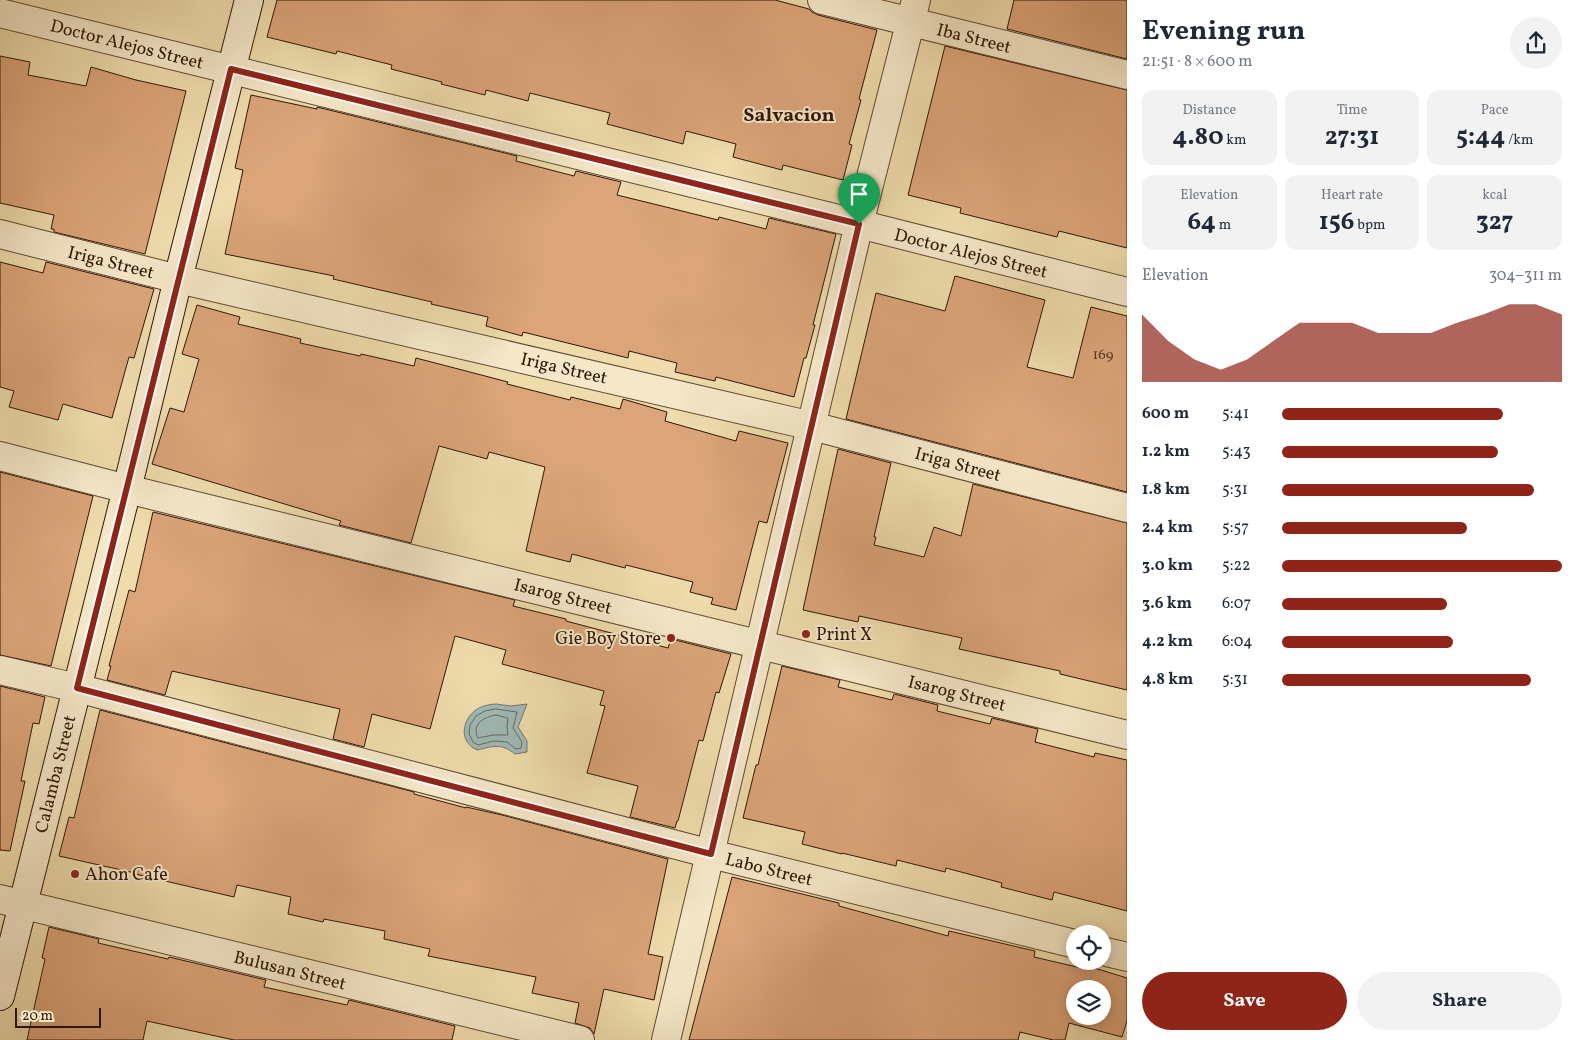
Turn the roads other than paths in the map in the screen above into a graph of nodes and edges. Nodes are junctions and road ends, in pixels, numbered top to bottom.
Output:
1 (250, 0) edge
2 (822, 0) edge
3 (913, 11) edge
4 (0, 13) edge
5 (231, 69) junction
6 (1127, 75) edge
7 (859, 224) junction
8 (0, 234) edge
9 (178, 279) junction
10 (1127, 292) edge
11 (812, 426) junction
12 (0, 456) edge
13 (127, 489) junction
14 (1127, 508) edge
15 (760, 644) junction
16 (0, 670) edge
17 (77, 688) junction
18 (1127, 735) edge
19 (711, 854) junction
20 (11, 902) edge
21 (1066, 942) edge
22 (1111, 953) edge
23 (1127, 957) edge
24 (0, 996) edge
25 (580, 1040) edge
26 (666, 1040) edge

1 - 5 street, Calamba Street
2 - 3 street, Iba Street
3 - 6 street, Iba Street
3 - 7 street
4 - 5 street, Doctor Alejos Street
5 - 7 street, Doctor Alejos Street
5 - 9 street, Calamba Street
7 - 10 street, Doctor Alejos Street
7 - 11 street
8 - 9 street, Iriga Street
9 - 11 street, Iriga Street
9 - 13 street, Calamba Street
11 - 14 street, Iriga Street
11 - 15 street
12 - 13 street, Isarog Street
13 - 15 street, Isarog Street
13 - 17 street, Calamba Street
15 - 18 street, Isarog Street
15 - 19 street
16 - 17 street, Labo Street
17 - 19 street, Labo Street
17 - 20 street, Calamba Street
19 - 21 street, Labo Street
19 - 26 street
20 - 24 street, Calamba Street
20 - 25 street, Bulusan Street
22 - 23 street

